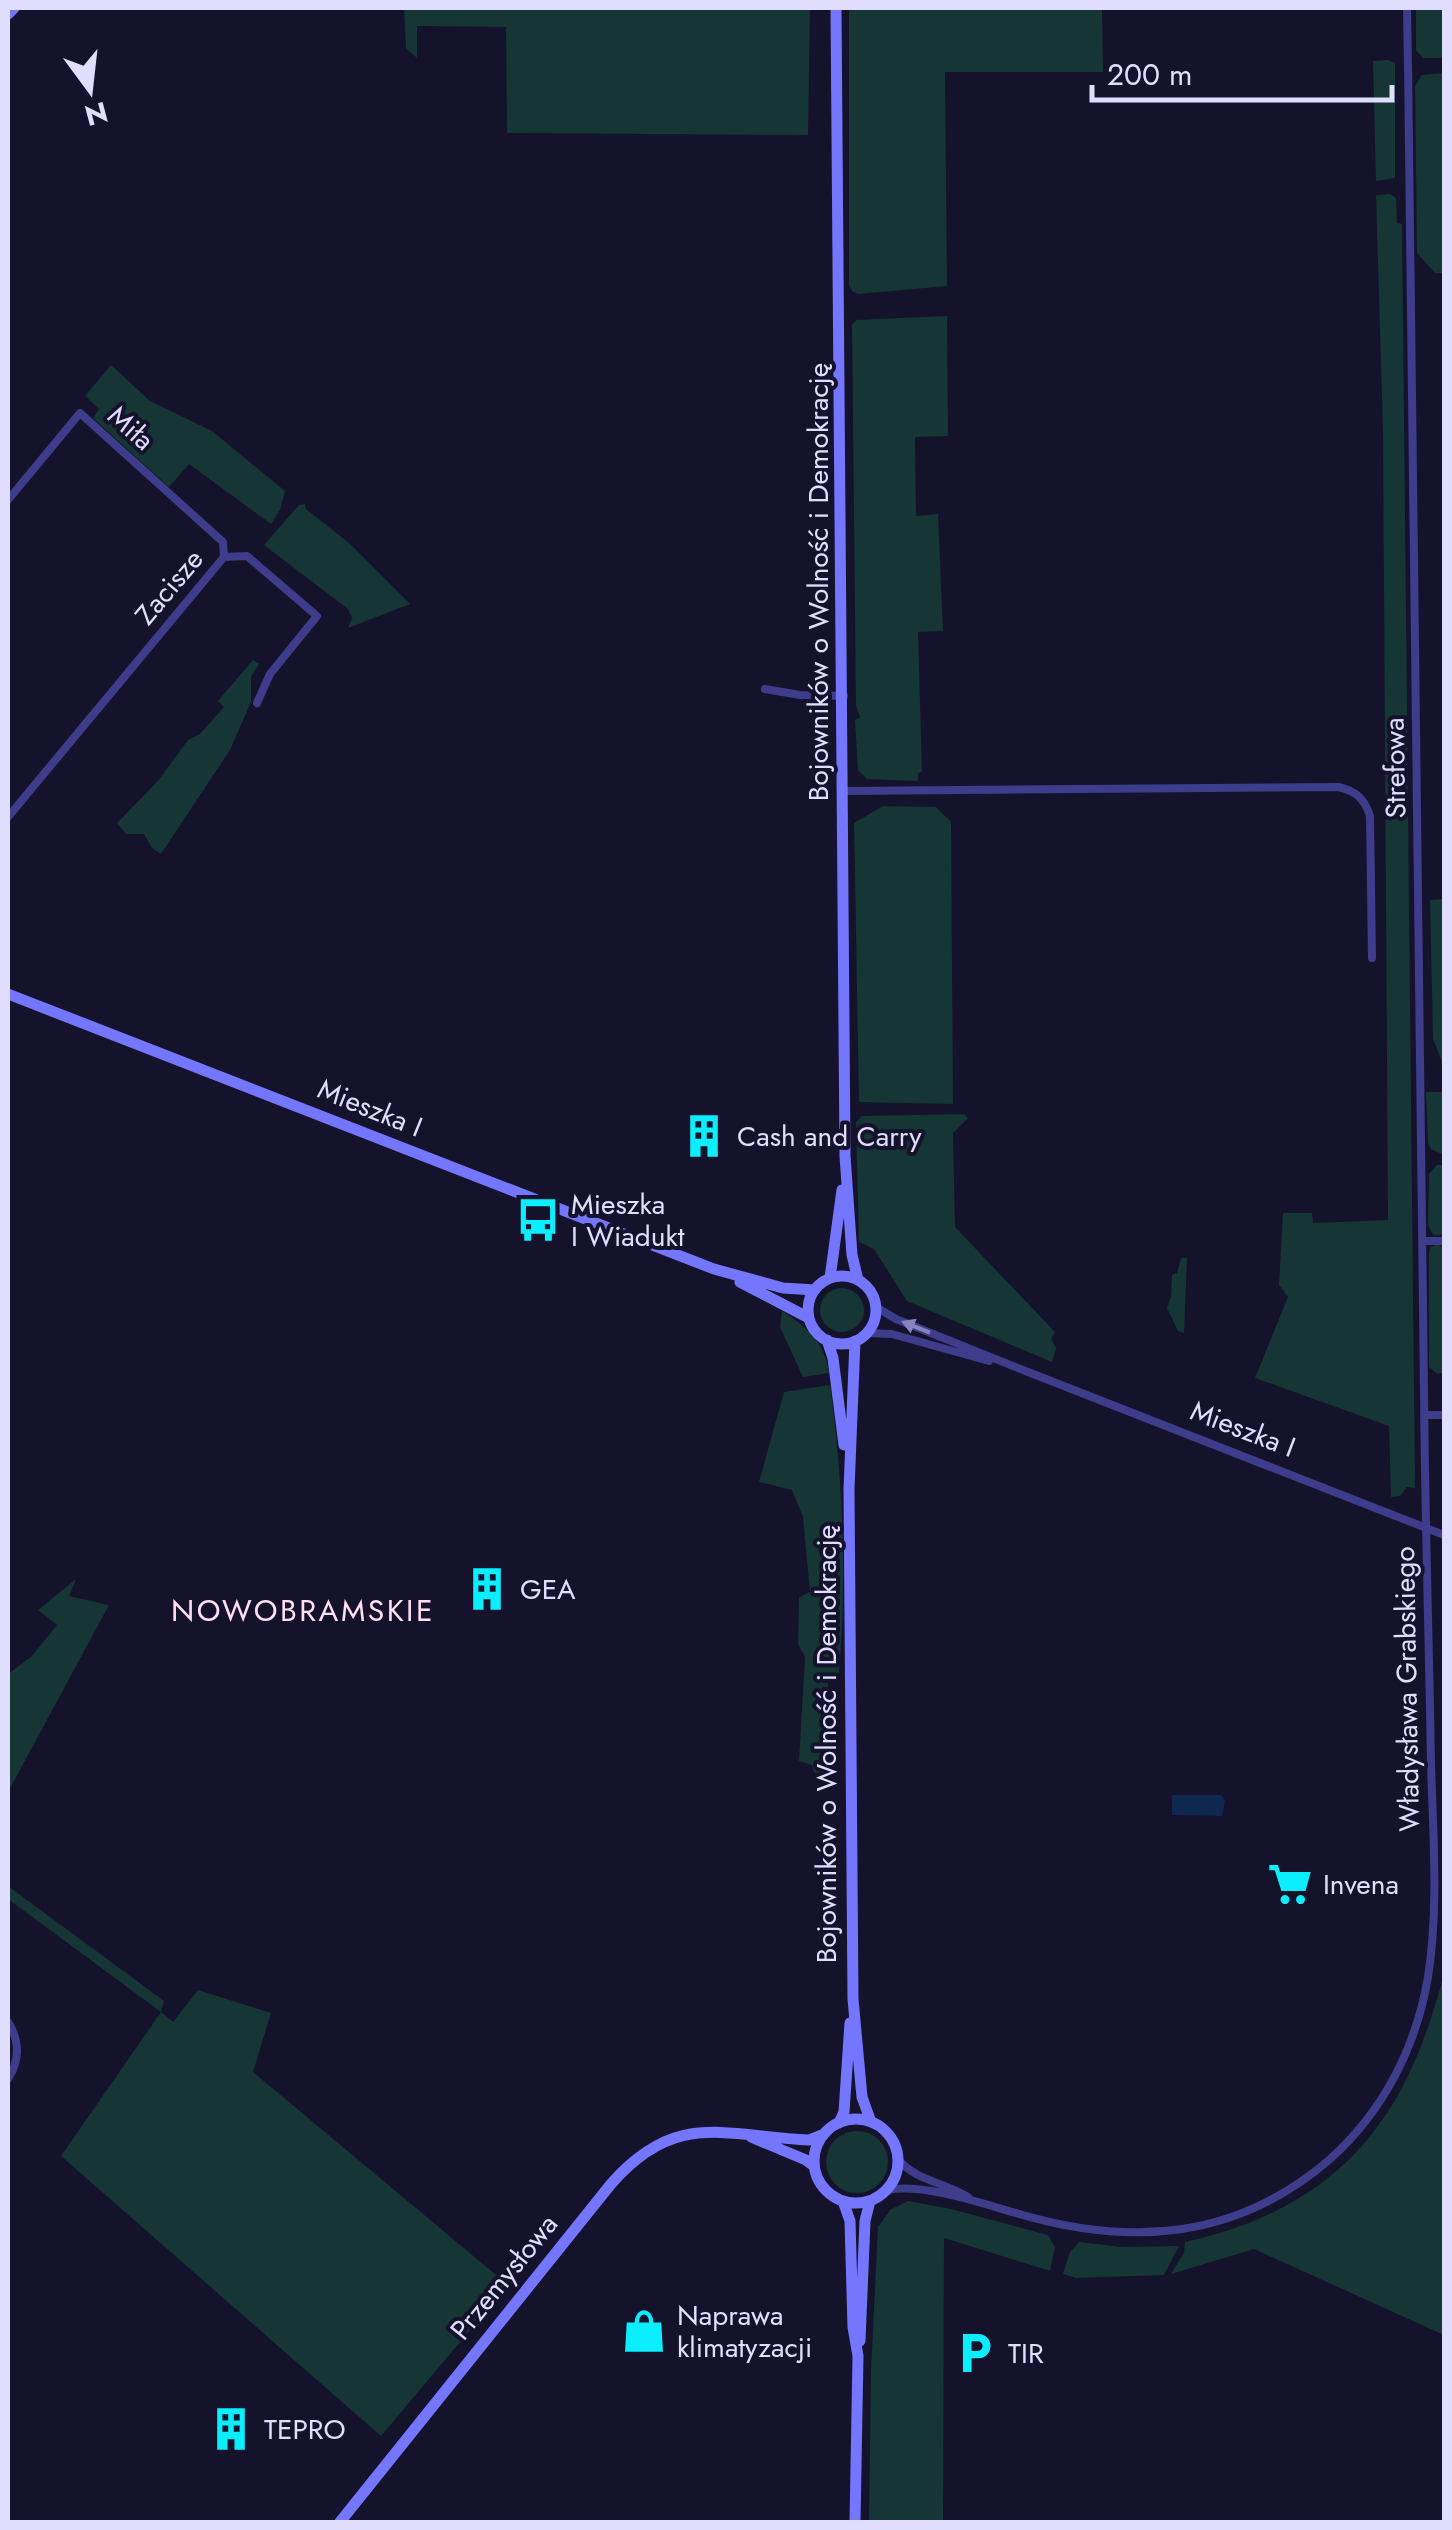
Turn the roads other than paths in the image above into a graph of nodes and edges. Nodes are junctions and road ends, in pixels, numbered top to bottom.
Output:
1 (14, 8) edge
2 (836, 8) edge
3 (1407, 8) edge
4 (8, 14) edge
5 (8, 500) edge
6 (224, 557) junction
7 (765, 689) dead end
8 (844, 696) junction
9 (256, 703) dead end
10 (844, 791) junction
11 (8, 817) edge
12 (1372, 958) dead end
13 (8, 994) edge
14 (845, 1156) junction
15 (1423, 1241) junction
16 (1444, 1241) edge
17 (714, 1269) junction
18 (830, 1278) junction
19 (858, 1280) junction
20 (815, 1290) junction
21 (876, 1307) junction
22 (810, 1318) junction
23 (868, 1333) junction
24 (827, 1340) junction
25 (855, 1342) junction
26 (1023, 1370) junction
27 (1424, 1415) junction
28 (1444, 1416) edge
29 (849, 1490) junction
30 (1427, 1528) junction
31 (1444, 1535) edge
32 (853, 1999) junction
33 (8, 2022) edge
34 (8, 2079) edge
35 (840, 2122) junction
36 (871, 2122) junction
37 (824, 2134) junction
38 (748, 2135) junction
39 (898, 2160) junction
40 (814, 2166) junction
41 (887, 2190) junction
42 (972, 2200) junction
43 (870, 2201) junction
44 (843, 2202) junction
45 (858, 2356) junction
46 (346, 2520) edge
47 (855, 2522) edge

1 - 4 main road
2 - 8 main road, Bojowników o Wolność i Demokrację
3 - 15 street, Strefowa
5 - 6 street, Miła
6 - 9 street, Zacisze
6 - 11 street, Zacisze
7 - 8 street
8 - 10 main road, Bojowników o Wolność i Demokrację
10 - 12 street
10 - 14 main road, Bojowników o Wolność i Demokrację
13 - 17 main road, Mieszka I
14 - 18 main road, Bojowników o Wolność i Demokrację
14 - 19 main road, Bojowników o Wolność i Demokrację
15 - 16 street
15 - 27 street, Strefowa
17 - 20 main road, Mieszka I
17 - 22 main road, Mieszka I
18 - 19 main road
18 - 20 main road
19 - 21 main road
20 - 22 main road
21 - 23 main road
26 -> 21 street, Mieszka I
22 - 24 main road
23 - 25 main road
23 - 26 street, Mieszka I
24 - 25 main road
24 - 29 main road, Bojowników o Wolność i Demokrację
25 - 29 main road, Bojowników o Wolność i Demokrację
26 - 30 street, Mieszka I
27 - 28 street
27 - 30 street, Strefowa
29 - 32 main road, Bojowników o Wolność i Demokrację
30 - 31 street, Mieszka I
30 - 42 street, Władysława Grabskiego
32 - 35 main road, Bojowników o Wolność i Demokrację
32 - 36 main road, Bojowników o Wolność i Demokrację
33 - 34 street
35 - 36 main road
35 - 37 main road
36 - 39 main road
37 - 38 main road, Przemysłowa
37 - 40 main road
38 - 40 main road, Przemysłowa
38 - 46 main road, Przemysłowa
39 - 41 main road
39 - 42 street, Władysława Grabskiego
40 - 44 main road
41 - 42 street, Władysława Grabskiego
41 - 43 main road
43 - 44 main road
43 - 45 main road
44 - 45 main road
45 - 47 main road

